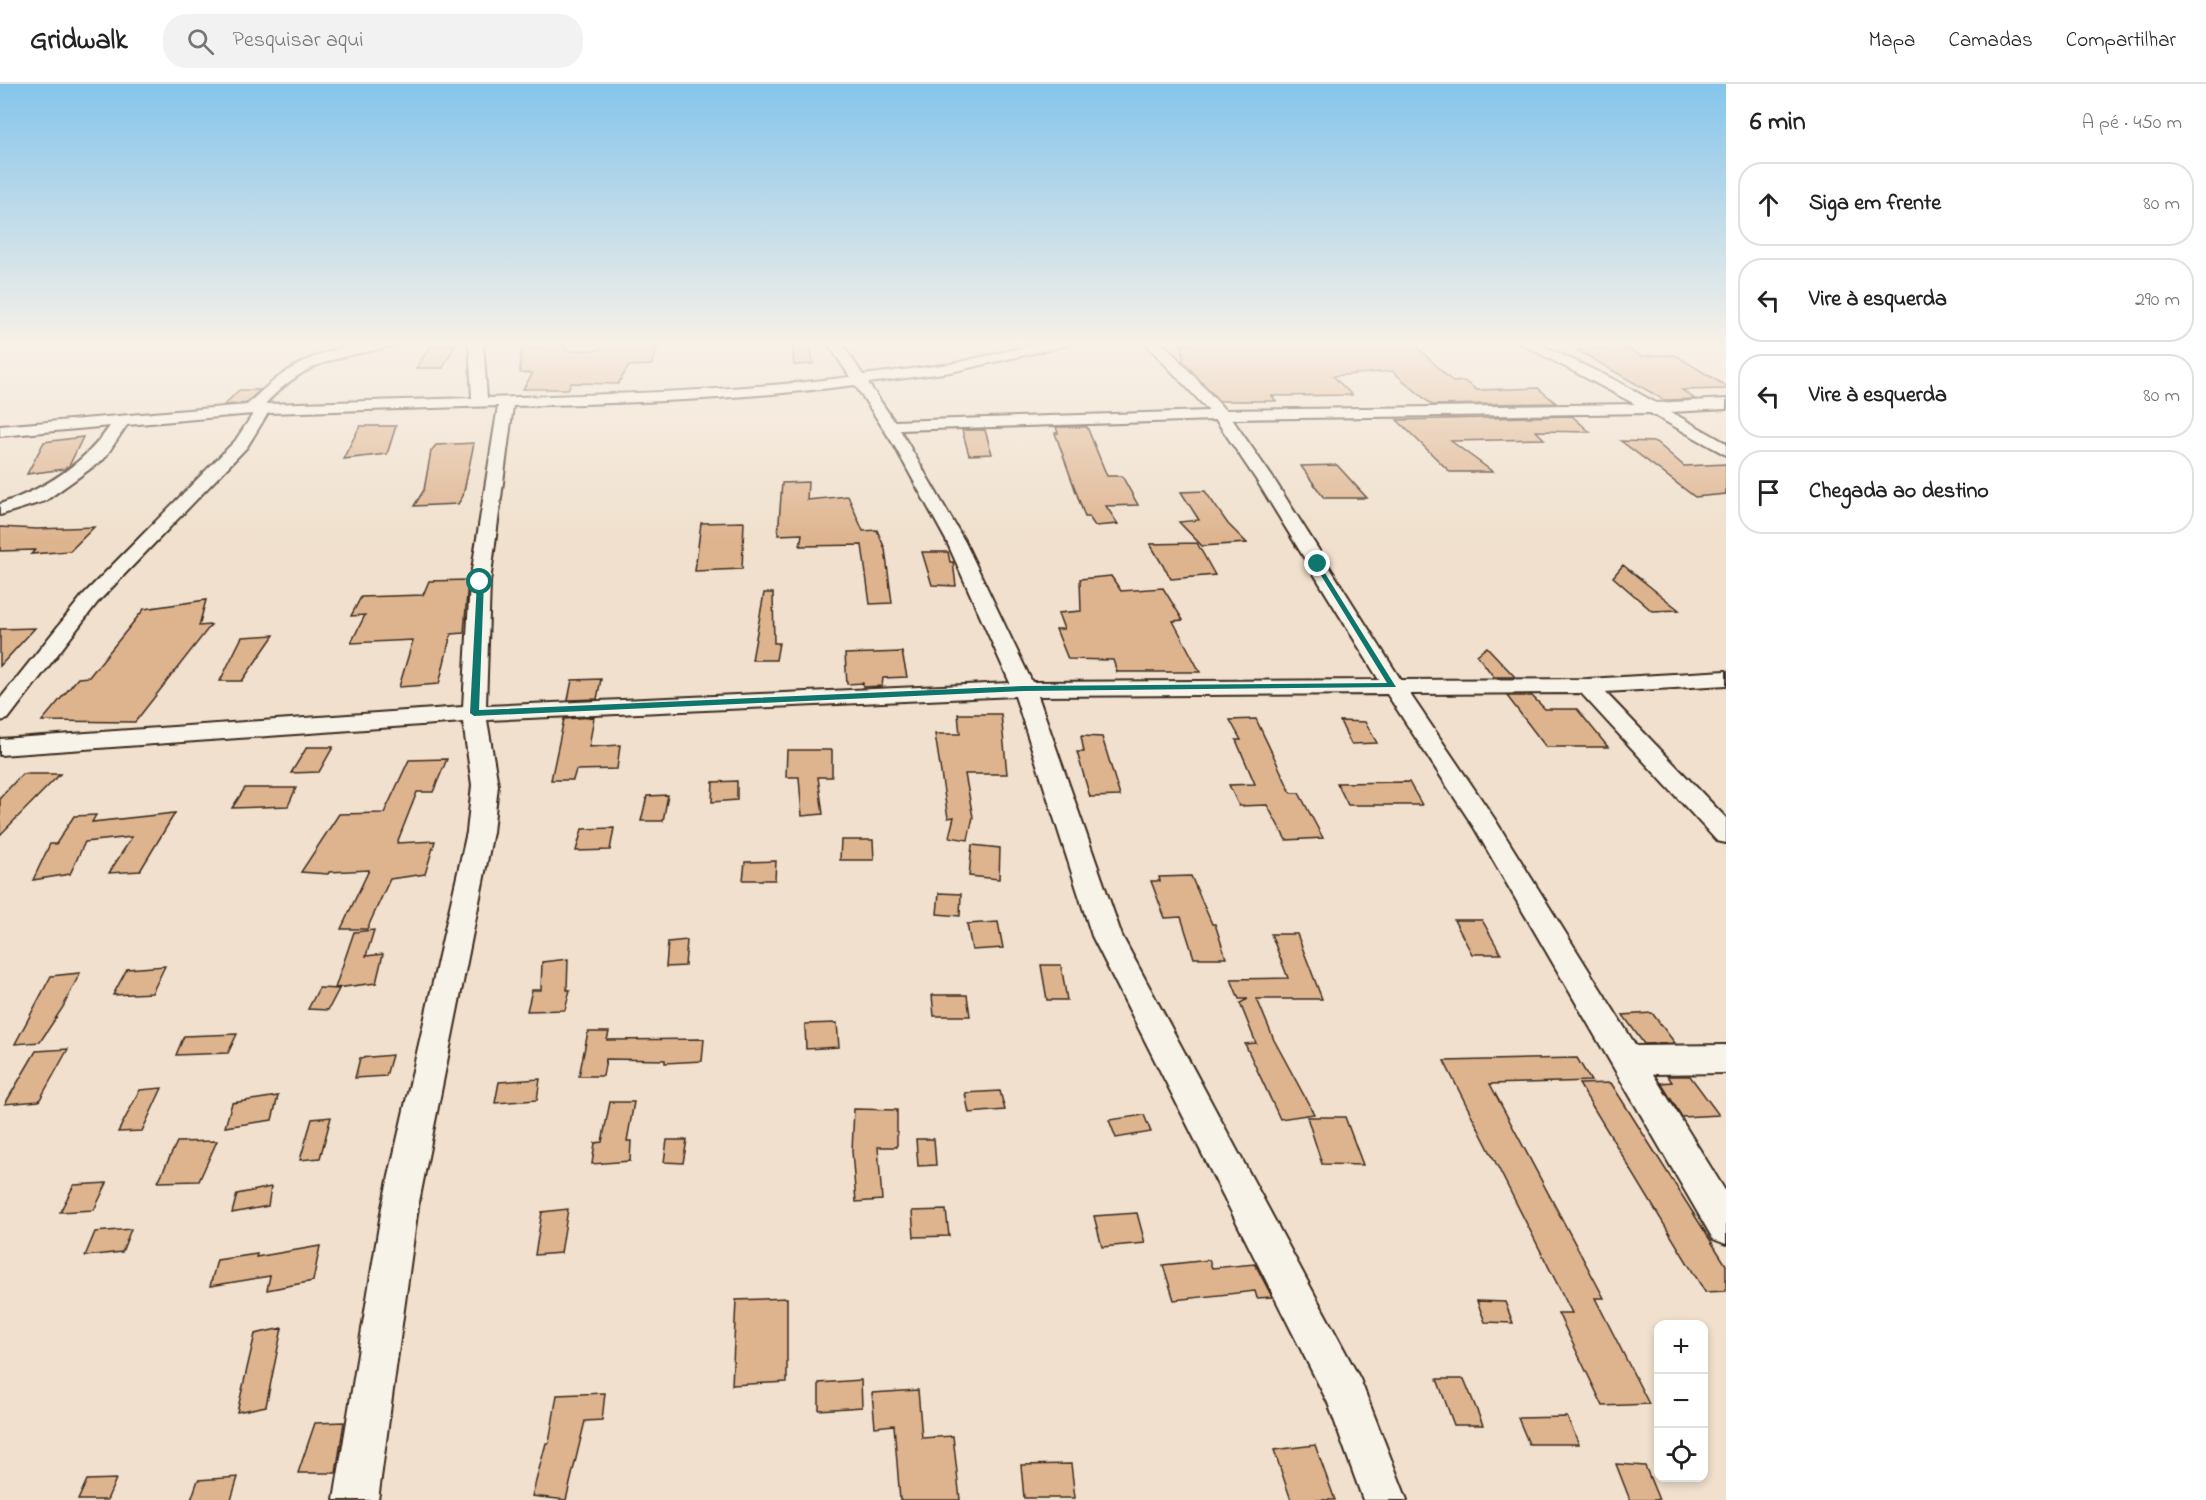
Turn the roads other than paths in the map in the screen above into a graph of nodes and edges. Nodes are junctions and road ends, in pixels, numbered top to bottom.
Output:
1 (288, 408) edge
2 (493, 408) edge
3 (879, 408) edge
4 (1215, 408) edge
5 (1648, 408) edge
6 (1653, 408) edge
7 (257, 409) junction
8 (1221, 415) junction
9 (123, 419) junction
10 (890, 426) junction
11 (0, 431) edge
12 (1726, 450) edge
13 (0, 510) edge
14 (1716, 678) edge
15 (1393, 685) junction
16 (1587, 686) junction
17 (1024, 689) junction
18 (1726, 697) edge
19 (474, 713) junction
20 (0, 714) edge
21 (0, 747) edge
22 (1726, 834) edge
23 (1726, 1059) edge
24 (1627, 1060) junction
25 (1726, 1226) edge
26 (356, 1500) edge
27 (1385, 1500) edge

1 - 7 street
2 - 19 street
3 - 10 street
4 - 8 street
5 - 8 street
6 - 12 street
7 - 9 street
7 - 20 street
8 - 10 street
8 - 15 street
9 - 11 street
9 - 13 street
10 - 17 street
14 - 16 street
14 - 18 street
15 - 16 street
15 - 17 street
15 - 24 street
16 - 22 street
17 - 19 street
17 - 27 street
19 - 21 street
19 - 26 street
23 - 24 street
24 - 25 street

